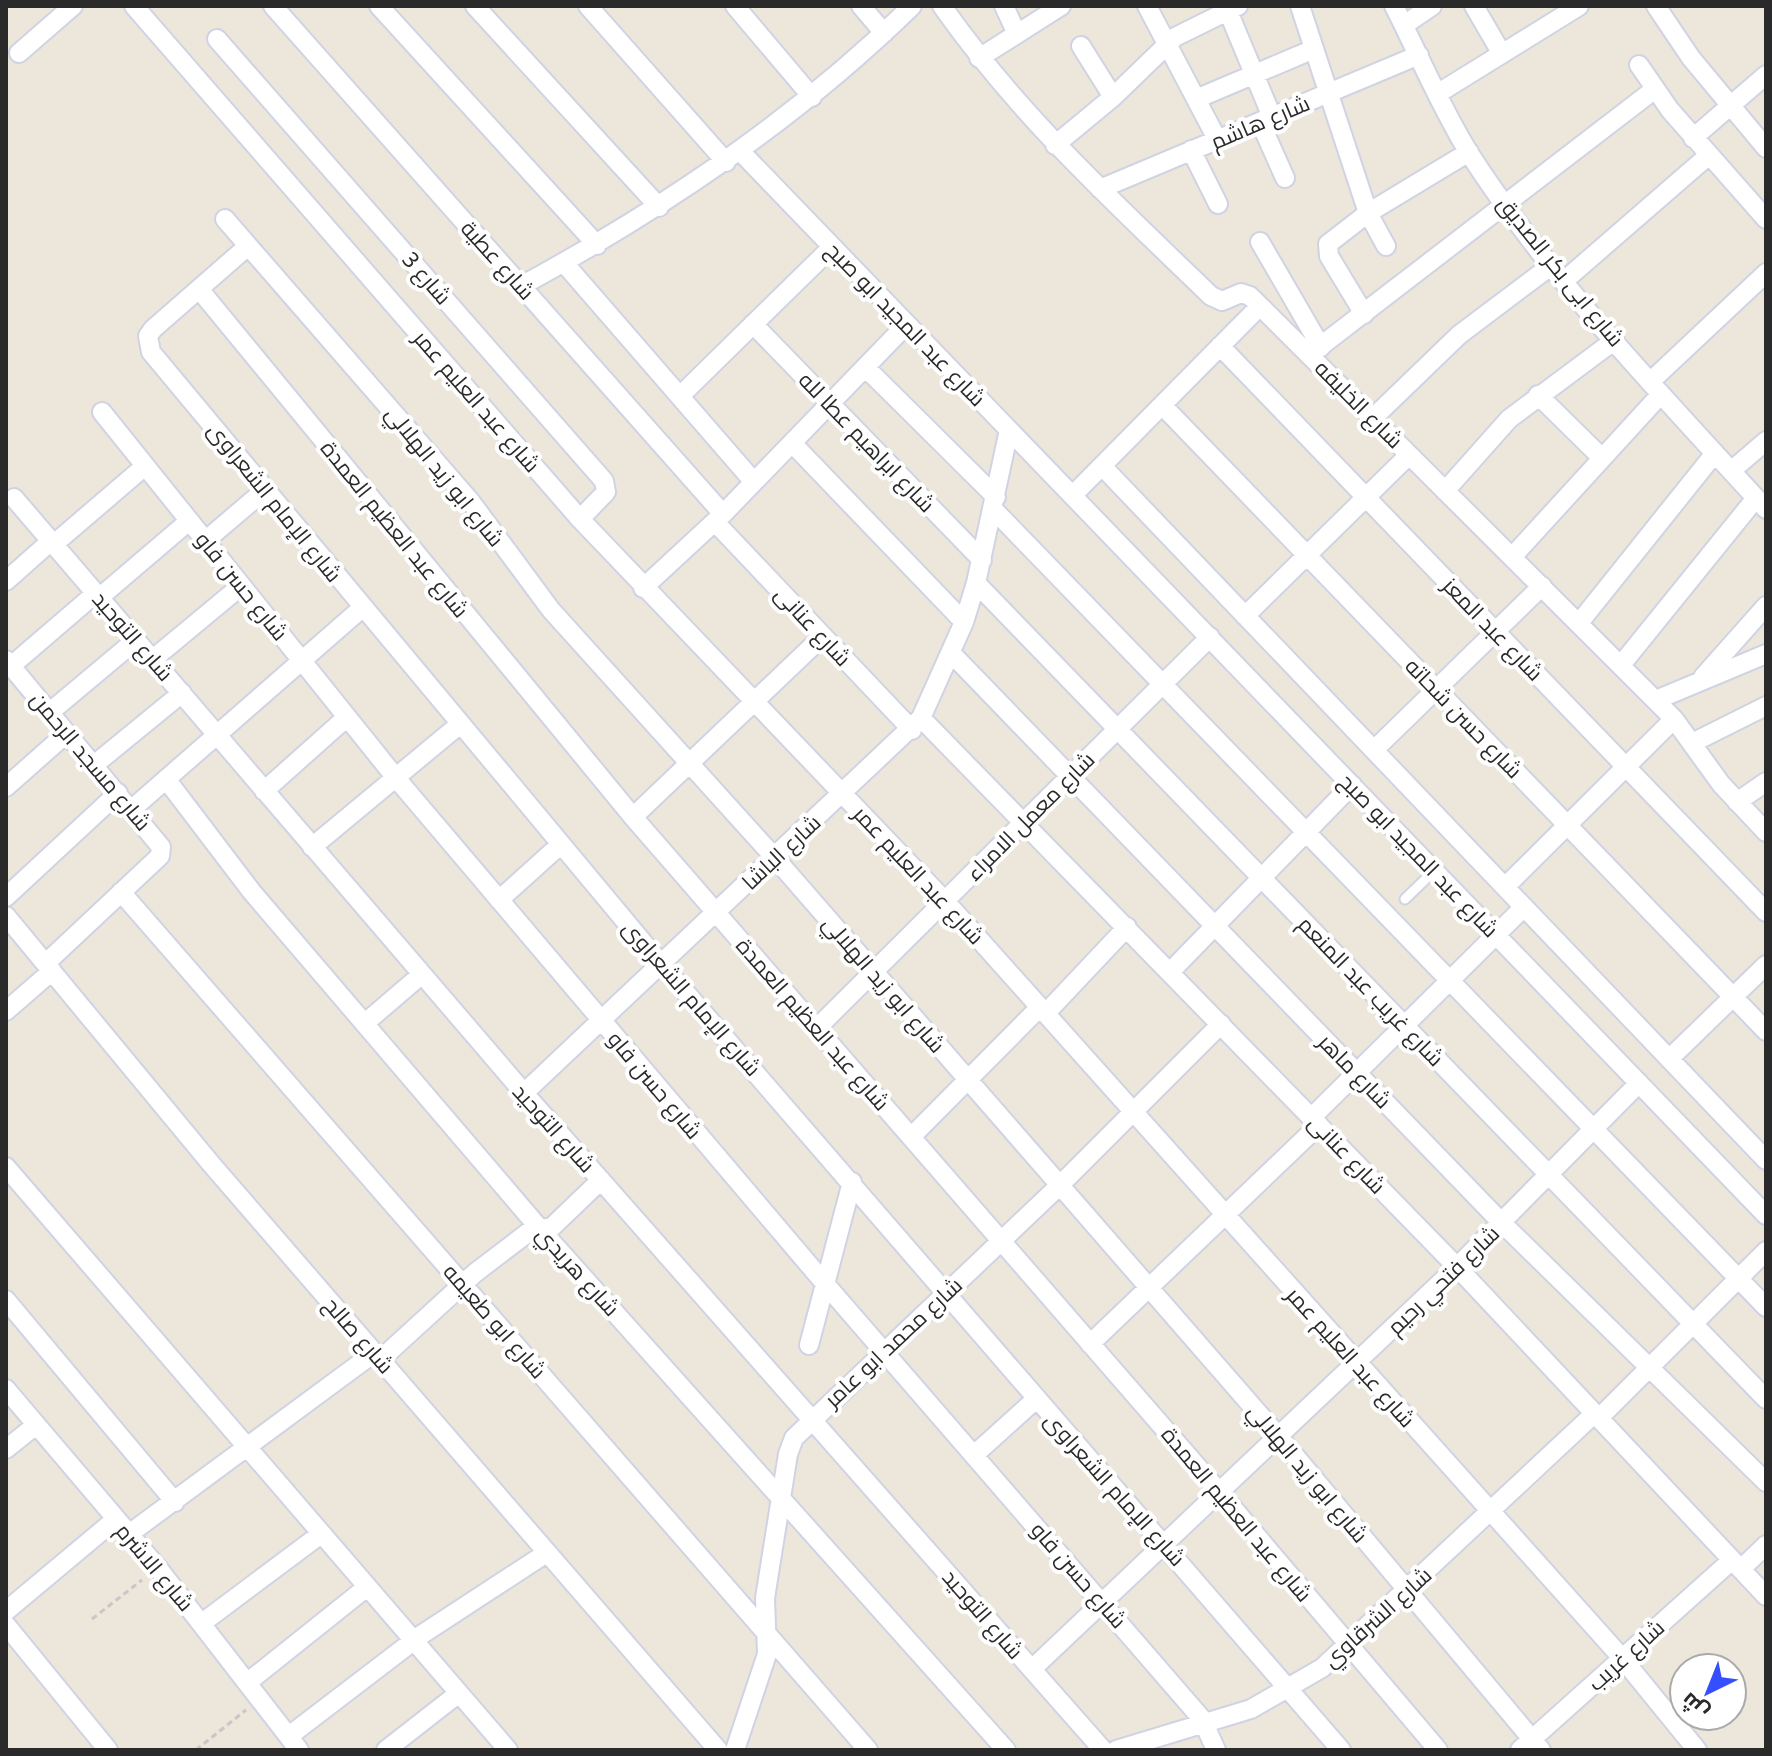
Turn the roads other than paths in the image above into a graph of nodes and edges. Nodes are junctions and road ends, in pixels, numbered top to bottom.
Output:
1 (73, 6) edge
2 (134, 6) edge
3 (273, 6) edge
4 (379, 6) edge
5 (475, 6) edge
6 (588, 6) edge
7 (735, 6) edge
8 (861, 6) edge
9 (912, 6) edge
10 (942, 6) edge
11 (1004, 6) edge
12 (1061, 6) edge
13 (1147, 6) edge
14 (1300, 6) edge
15 (1394, 6) edge
16 (1432, 6) edge
17 (1474, 6) edge
18 (1656, 6) edge
19 (1233, 8) edge
20 (1569, 8) edge
21 (1404, 25) junction
22 (1016, 32) junction
23 (884, 33) junction
24 (217, 39) dead end
25 (1167, 44) junction
26 (1081, 46) dead end
27 (1314, 49) junction
28 (19, 53) dead end
29 (1502, 54) junction
30 (1419, 55) junction
31 (979, 58) junction
32 (1639, 65) dead end
33 (1254, 74) junction
34 (1766, 75) edge
35 (1655, 89) junction
36 (1328, 93) junction
37 (1437, 94) junction
38 (812, 97) junction
39 (1113, 97) junction
40 (1196, 99) junction
41 (1730, 107) junction
42 (1266, 119) junction
43 (1693, 138) junction
44 (1217, 139) junction
45 (1055, 145) junction
46 (1766, 148) edge
47 (1191, 150) junction
48 (1469, 152) junction
49 (1709, 155) junction
50 (734, 157) junction
51 (1285, 178) dead end
52 (1100, 189) junction
53 (1218, 204) dead end
54 (1507, 206) junction
55 (659, 207) junction
56 (1368, 213) junction
57 (225, 219) dead end
58 (1766, 219) edge
59 (1260, 242) dead end
60 (597, 245) junction
61 (248, 246) junction
62 (1386, 246) dead end
63 (831, 248) junction
64 (564, 263) junction
65 (1552, 265) junction
66 (1766, 273) edge
67 (1565, 280) junction
68 (521, 286) junction
69 (199, 289) junction
70 (1260, 306) junction
71 (1364, 314) junction
72 (753, 324) junction
73 (907, 324) junction
74 (1615, 340) junction
75 (1220, 346) junction
76 (1315, 351) junction
77 (865, 367) junction
78 (1656, 388) junction
79 (1538, 395) junction
80 (680, 396) junction
81 (830, 404) junction
82 (1162, 405) junction
83 (102, 412) dead end
84 (1373, 418) junction
85 (1009, 430) junction
86 (1766, 441) edge
87 (792, 443) junction
88 (1715, 453) junction
89 (1409, 455) junction
90 (1602, 458) junction
91 (145, 466) junction
92 (1102, 466) junction
93 (1731, 471) junction
94 (754, 482) junction
95 (265, 490) junction
96 (1445, 491) junction
97 (1073, 495) junction
98 (1366, 497) junction
99 (14, 498) dead end
100 (995, 503) junction
101 (1761, 503) edge
102 (719, 518) junction
103 (580, 519) junction
104 (189, 521) junction
105 (205, 541) junction
106 (53, 543) junction
107 (1307, 555) junction
108 (1512, 557) junction
109 (982, 560) junction
110 (6, 581) edge
111 (976, 583) junction
112 (241, 586) junction
113 (1542, 586) junction
114 (643, 588) junction
115 (98, 595) junction
116 (1766, 606) edge
117 (362, 608) junction
118 (1245, 616) junction
119 (964, 622) junction
120 (1579, 623) junction
121 (1496, 632) junction
122 (823, 636) junction
123 (1210, 637) junction
124 (136, 640) junction
125 (951, 653) junction
126 (1766, 654) edge
127 (153, 659) junction
128 (302, 661) junction
129 (1621, 665) junction
130 (10, 672) edge
131 (1698, 683) junction
132 (1163, 684) junction
133 (1436, 689) junction
134 (182, 693) junction
135 (1656, 700) junction
136 (754, 702) junction
137 (1766, 706) edge
138 (50, 712) junction
139 (347, 717) junction
140 (1674, 719) junction
141 (916, 724) junction
142 (459, 725) junction
143 (1117, 729) junction
144 (67, 733) junction
145 (217, 735) junction
146 (1692, 743) junction
147 (1374, 750) junction
148 (690, 762) junction
149 (94, 765) junction
150 (1626, 767) junction
151 (1070, 776) junction
152 (396, 778) junction
153 (166, 779) junction
154 (1766, 782) edge
155 (1352, 785) junction
156 (6, 787) edge
157 (264, 791) junction
158 (118, 793) junction
159 (843, 794) junction
160 (1737, 802) junction
161 (132, 809) junction
162 (633, 817) junction
163 (1024, 822) junction
164 (1567, 825) junction
165 (1766, 832) edge
166 (1306, 833) junction
167 (560, 845) junction
168 (312, 847) junction
169 (775, 858) junction
170 (1434, 870) junction
171 (1262, 878) junction
172 (1505, 887) junction
173 (121, 892) junction
174 (6, 897) edge
175 (1405, 899) dead end
176 (499, 900) junction
177 (945, 901) junction
178 (1524, 907) junction
179 (1766, 912) edge
180 (716, 913) junction
181 (6, 916) edge
182 (1215, 926) junction
183 (1127, 927) junction
184 (1496, 935) junction
185 (661, 964) junction
186 (1766, 965) edge
187 (49, 967) junction
188 (874, 972) junction
189 (1170, 972) junction
190 (421, 975) junction
191 (1450, 981) junction
192 (1733, 997) junction
193 (1043, 1010) junction
194 (6, 1011) edge
195 (601, 1021) junction
196 (365, 1023) junction
197 (1221, 1024) junction
198 (1404, 1026) junction
199 (817, 1028) junction
200 (1766, 1031) edge
201 (1669, 1059) junction
202 (1357, 1073) junction
203 (967, 1080) junction
204 (1639, 1083) junction
205 (524, 1093) junction
206 (1135, 1111) junction
207 (1316, 1121) junction
208 (1594, 1129) junction
209 (911, 1137) junction
210 (1766, 1160) edge
211 (6, 1167) edge
212 (1549, 1175) junction
213 (601, 1180) junction
214 (852, 1182) junction
215 (1059, 1186) junction
216 (1766, 1215) edge
217 (1225, 1216) junction
218 (1502, 1223) junction
219 (540, 1229) junction
220 (1001, 1241) junction
221 (1766, 1251) edge
222 (1457, 1267) junction
223 (1739, 1279) junction
224 (461, 1284) junction
225 (827, 1286) junction
226 (1148, 1288) junction
227 (946, 1292) junction
228 (6, 1300) edge
229 (1766, 1307) edge
230 (1694, 1324) junction
231 (1090, 1344) junction
232 (809, 1345) dead end
233 (883, 1351) junction
234 (377, 1356) junction
235 (1357, 1363) junction
236 (1648, 1369) junction
237 (6, 1389) edge
238 (1036, 1399) junction
239 (1766, 1399) edge
240 (1597, 1416) junction
241 (811, 1419) junction
242 (36, 1425) junction
243 (1279, 1437) junction
244 (247, 1448) junction
245 (6, 1449) edge
246 (974, 1455) junction
247 (1766, 1482) edge
248 (1221, 1494) junction
249 (783, 1501) junction
250 (175, 1502) junction
251 (1491, 1513) junction
252 (116, 1519) junction
253 (129, 1534) junction
254 (321, 1534) junction
255 (1166, 1545) junction
256 (1766, 1545) edge
257 (545, 1554) junction
258 (1736, 1564) junction
259 (367, 1587) junction
260 (1406, 1591) junction
261 (1766, 1596) edge
262 (1104, 1603) junction
263 (6, 1611) edge
264 (202, 1623) junction
265 (6, 1625) edge
266 (766, 1630) junction
267 (414, 1641) junction
268 (1348, 1646) junction
269 (1622, 1658) junction
270 (1032, 1669) junction
271 (248, 1682) junction
272 (1288, 1690) junction
273 (459, 1693) junction
274 (1205, 1723) junction
275 (294, 1743) edge
276 (1531, 1746) edge
277 (505, 1749) edge
278 (108, 1750) edge
279 (386, 1750) edge
280 (718, 1750) edge
281 (735, 1750) edge
282 (868, 1750) edge
283 (1006, 1750) edge
284 (1103, 1750) edge
285 (1116, 1750) edge
286 (1216, 1750) edge
287 (1341, 1750) edge
288 (1438, 1750) edge
289 (1697, 1750) edge

1 - 28 street
2 - 103 street, شارع عبد العليم عمر
3 - 68 street, شارع عطية
4 - 60 street
5 - 55 street
6 - 50 street, شارع عبد المجيد ابو صبح
7 - 38 street
8 - 23 street
9 - 23 street
10 - 31 street
11 - 22 street
12 - 22 street
13 - 25 street
14 - 27 street
15 - 21 street, شارع ابى بكر الصديق
16 - 21 street
17 - 29 street
18 - 41 street
19 - 25 street
19 - 33 street
20 - 29 street
21 - 30 street, شارع ابى بكر الصديق
22 - 31 street
23 - 38 street
24 - 103 street, شارع 3
25 - 39 street
25 - 40 street
26 - 39 street
27 - 33 street
27 - 36 street
29 - 37 street
30 - 36 street, شارع هاشم
30 - 37 street, شارع ابى بكر الصديق
31 - 45 street
32 - 35 street
33 - 40 street
33 - 42 street
34 - 41 street
35 - 43 street
35 - 54 street
36 - 42 street, شارع هاشم
36 - 56 street
37 - 48 street, شارع ابى بكر الصديق
38 - 50 street
39 - 45 street
40 - 44 street
41 - 43 street
41 - 46 street
42 - 44 street, شارع هاشم
42 - 51 street
43 - 49 street
44 - 47 street, شارع هاشم
45 - 52 street
47 - 52 street, شارع هاشم
47 - 53 street
48 - 54 street, شارع ابى بكر الصديق
48 - 56 street
49 - 58 street
49 - 67 street
50 - 55 street
50 - 63 street, شارع عبد المجيد ابو صبح
52 - 70 street
54 - 65 street, شارع ابى بكر الصديق
54 - 71 street
55 - 60 street
56 - 62 street
56 - 71 street
57 - 61 street, شارع ابو زيد الهلالي
59 - 76 street
60 - 64 street
61 - 69 street, شارع الإمام الشعراوى
61 - 148 street, شارع ابو زيد الهلالي
63 - 72 street
63 - 73 street, شارع عبد المجيد ابو صبح
64 - 68 street
64 - 80 street
65 - 67 street, شارع ابى بكر الصديق
65 - 84 street
66 - 78 street
67 - 74 street, شارع ابى بكر الصديق
68 - 102 street, شارع عطية
69 - 95 street, شارع الإمام الشعراوى
69 - 162 street, شارع عبد العظيم العمدة
70 - 75 street
70 - 76 street, شارع الخليفه
71 - 76 street
72 - 80 street
72 - 81 street, شارع ابراهيم عطا لله
73 - 77 street
73 - 85 street, شارع عبد المجيد ابو صبح
74 - 78 street, شارع ابى بكر الصديق
74 - 79 street
75 - 82 street
75 - 98 street, شارع عبد المعز
76 - 84 street, شارع الخليفه
77 - 81 street
77 - 100 street
78 - 88 street, شارع ابى بكر الصديق
78 - 90 street
79 - 90 street
79 - 96 street
80 - 94 street
81 - 87 street
81 - 109 street, شارع ابراهيم عطا لله
82 - 92 street
82 - 107 street, شارع حسن شحاته
83 - 91 street, شارع حسن فاو
84 - 89 street, شارع الخليفه
85 - 97 street, شارع عبد المجيد ابو صبح
85 - 100 street, شارع الباشا
86 - 93 street
87 - 94 street
87 - 119 street
88 - 93 street, شارع ابى بكر الصديق
88 - 120 street
89 - 96 street, شارع الخليفه
89 - 98 street
90 - 108 street
91 - 104 street, شارع حسن فاو
91 - 106 street
92 - 97 street
92 - 118 street, شارع عبد المجيد ابو صبح
93 - 101 street, شارع ابى بكر الصديق
94 - 102 street
95 - 105 street
95 - 117 street, شارع الإمام الشعراوى
96 - 108 street, شارع الخليفه
97 - 123 street, شارع عبد المجيد ابو صبح
98 - 107 street
98 - 121 street, شارع عبد المعز
99 - 106 street, شارع التوحيد
100 - 109 street, شارع الباشا
100 - 132 street
101 - 129 street
102 - 114 street
102 - 122 street, شارع عنانى
103 - 114 street, شارع عبد العليم عمر
104 - 105 street, شارع حسن فاو
104 - 115 street
105 - 112 street, شارع حسن فاو
106 - 110 street
106 - 115 street, شارع التوحيد
107 - 118 street
107 - 133 street, شارع حسن شحاته
108 - 113 street, شارع الخليفه
109 - 111 street, شارع الباشا
111 - 119 street, شارع الباشا
111 - 143 street, شارع غريب عبد المنعم
112 - 127 street
112 - 128 street, شارع حسن فاو
113 - 120 street, شارع الخليفه
113 - 121 street
114 - 136 street, شارع عبد العليم عمر
115 - 124 street, شارع التوحيد
115 - 130 street
116 - 131 street
117 - 128 street
117 - 142 street, شارع الإمام الشعراوى
118 - 147 street, شارع عبد المجيد ابو صبح
119 - 125 street, شارع الباشا
120 - 129 street, شارع الخليفه
121 - 133 street
121 - 150 street, شارع عبد المعز
122 - 136 street
122 - 141 street, شارع عنانى
123 - 132 street, شارع معمل الامراء
123 - 155 street, شارع عبد المجيد ابو صبح
124 - 127 street, شارع التوحيد
124 - 138 street
125 - 141 street, شارع الباشا
125 - 151 street, شارع ماهر
126 - 131 street
127 - 134 street, شارع التوحيد
128 - 139 street, شارع حسن فاو
128 - 145 street
129 - 135 street, شارع الخليفه
130 - 138 street, شارع مسجد الرحمن
131 - 135 street
132 - 143 street, شارع معمل الامراء
132 - 166 street
133 - 147 street
133 - 164 street, شارع حسن شحاته
134 - 145 street, شارع التوحيد
134 - 149 street
135 - 140 street, شارع الخليفه
136 - 148 street
136 - 159 street, شارع عبد العليم عمر
137 - 146 street
138 - 144 street, شارع مسجد الرحمن
139 - 152 street, شارع حسن فاو
139 - 157 street
140 - 146 street, شارع الخليفه
140 - 150 street
141 - 159 street, شارع الباشا
141 - 163 street, شارع عنانى
142 - 152 street
142 - 167 street, شارع الإمام الشعراوى
143 - 151 street, شارع معمل الامراء
143 - 171 street, شارع غريب عبد المنعم
144 - 149 street, شارع مسجد الرحمن
144 - 156 street
145 - 153 street
145 - 157 street, شارع التوحيد
146 - 160 street, شارع الخليفه
147 - 172 street, شارع عبد المجيد ابو صبح
148 - 162 street
148 - 169 street, شارع ابو زيد الهلالي
149 - 158 street, شارع مسجد الرحمن
150 - 164 street
150 - 179 street, شارع عبد المعز
151 - 163 street, شارع معمل الامراء
151 - 182 street, شارع ماهر
152 - 168 street
152 - 176 street, شارع حسن فاو
153 - 161 street
153 - 196 street, شارع هريدي
154 - 160 street
155 - 166 street
155 - 170 street, شارع عبد المجيد ابو صبح
157 - 168 street, شارع التوحيد
158 - 161 street, شارع مسجد الرحمن
158 - 174 street
159 - 169 street, شارع الباشا
159 - 177 street, شارع عبد العليم عمر
160 - 165 street, شارع الخليفه
161 - 173 street, شارع مسجد الرحمن
162 - 180 street, شارع عبد العظيم العمدة
163 - 177 street, شارع معمل الامراء
163 - 183 street, شارع عنانى
164 - 172 street
164 - 192 street, شارع حسن شحاته
166 - 171 street
166 - 191 street
167 - 176 street
167 - 185 street, شارع الإمام الشعراوى
168 - 190 street, شارع التوحيد
169 - 180 street, شارع الباشا
169 - 188 street, شارع ابو زيد الهلالي
170 - 175 lane
170 - 184 street, شارع عبد المجيد ابو صبح
171 - 182 street
171 - 198 street, شارع غريب عبد المنعم
172 - 178 street, شارع عبد المجيد ابو صبح
173 - 187 street, شارع مسجد الرحمن
173 - 224 street, شارع ابو طعيمه
176 - 195 street, شارع حسن فاو
177 - 188 street, شارع معمل الامراء
177 - 193 street, شارع عبد العليم عمر
178 - 184 street
178 - 201 street, شارع عبد المجيد ابو صبح
180 - 185 street, شارع الباشا
180 - 199 street, شارع عبد العظيم العمدة
181 - 187 street, شارع صالح
182 - 189 street
182 - 202 street, شارع ماهر
183 - 189 street, شارع عنانى
183 - 193 street
184 - 191 street
184 - 204 street, شارع عبد المجيد ابو صبح
185 - 195 street, شارع الباشا
185 - 214 street, شارع الإمام الشعراوى
186 - 192 street
187 - 194 street, شارع مسجد الرحمن
187 - 234 street, شارع صالح
188 - 199 street, شارع معمل الامراء
188 - 203 street, شارع ابو زيد الهلالي
189 - 197 street, شارع عنانى
190 - 196 street
190 - 205 street, شارع التوحيد
191 - 198 street
191 - 208 street
192 - 200 street, شارع حسن شحاته
192 - 201 street
193 - 203 street
193 - 206 street, شارع عبد العليم عمر
195 - 205 street, شارع الباشا
195 - 225 street, شارع حسن فاو
196 - 219 street, شارع هريدي
197 - 206 street, شارع محمد ابو عامر
197 - 207 street, شارع عنانى
198 - 202 street
198 - 212 street, شارع غريب عبد المنعم
199 - 209 street, شارع عبد العظيم العمدة
201 - 210 street, شارع عبد المجيد ابو صبح
202 - 207 street
202 - 218 street, شارع ماهر
203 - 209 street
203 - 215 street, شارع ابو زيد الهلالي
204 - 208 street, شارع فتحي رحيم
204 - 216 street, شارع عبد المجيد ابو صبح
205 - 213 street, شارع التوحيد
206 - 215 street, شارع محمد ابو عامر
206 - 217 street, شارع عبد العليم عمر
207 - 217 street
207 - 222 street, شارع عنانى
208 - 212 street, شارع فتحي رحيم
208 - 223 street
209 - 220 street, شارع عبد العظيم العمدة
211 - 244 street
212 - 218 street, شارع فتحي رحيم
212 - 230 street, شارع غريب عبد المنعم
213 - 219 street
213 - 241 street, شارع التوحيد
214 - 225 street
214 - 227 street, شارع الإمام الشعراوى
215 - 220 street, شارع محمد ابو عامر
215 - 226 street, شارع ابو زيد الهلالي
217 - 226 street
217 - 235 street, شارع عبد العليم عمر
218 - 222 street, شارع فتحي رحيم
218 - 236 street, شارع ماهر
219 - 224 street
219 - 249 street, شارع هريدي
220 - 227 street, شارع محمد ابو عامر
220 - 231 street, شارع عبد العظيم العمدة
221 - 223 street, شارع الشرقاوي
222 - 235 street, شارع فتحي رحيم
222 - 240 street, شارع عنانى
223 - 229 street
223 - 230 street, شارع الشرقاوي
224 - 234 street
224 - 266 street, شارع ابو طعيمه
225 - 232 street
225 - 233 street, شارع حسن فاو
226 - 231 street
226 - 243 street, شارع ابو زيد الهلالي
227 - 233 street, شارع محمد ابو عامر
227 - 238 street, شارع الإمام الشعراوى
228 - 250 street
230 - 236 street, شارع الشرقاوي
230 - 239 street, شارع غريب عبد المنعم
231 - 248 street, شارع عبد العظيم العمدة
233 - 241 street, شارع محمد ابو عامر
233 - 246 street, شارع حسن فاو
234 - 244 street
234 - 257 street, شارع صالح
235 - 243 street, شارع فتحي رحيم
235 - 251 street, شارع عبد العليم عمر
236 - 240 street, شارع الشرقاوي
236 - 247 street, شارع ماهر
237 - 242 street, شارع الاشرم
238 - 246 street
238 - 255 street, شارع الإمام الشعراوى
240 - 251 street, شارع الشرقاوي
240 - 258 street, شارع عنانى
241 - 249 street, شارع محمد ابو عامر
241 - 270 street, شارع التوحيد
242 - 245 street
242 - 252 street, شارع الاشرم
243 - 248 street, شارع فتحي رحيم
243 - 260 street, شارع ابو زيد الهلالي
244 - 250 street
244 - 254 street
246 - 262 street, شارع حسن فاو
248 - 255 street, شارع فتحي رحيم
248 - 268 street, شارع عبد العظيم العمدة
249 - 266 street, شارع محمد ابو عامر
249 - 283 street, شارع هريدي
250 - 253 street
251 - 260 street, شارع الشرقاوي
251 - 269 street, شارع عبد العليم عمر
252 - 253 street, شارع الاشرم
252 - 263 street
253 - 264 street, شارع الاشرم
254 - 259 street
254 - 264 street
255 - 262 street, شارع فتحي رحيم
255 - 272 street, شارع الإمام الشعراوى
256 - 258 street, شارع غريب
257 - 267 street
257 - 280 street, شارع صالح
258 - 261 street, شارع عنانى
258 - 269 street, شارع غريب
259 - 267 street
259 - 271 street
260 - 268 street, شارع الشرقاوي
260 - 276 street, شارع ابو زيد الهلالي
262 - 270 street, شارع فتحي رحيم
262 - 274 street, شارع حسن فاو
264 - 271 street, شارع الاشرم
265 - 278 street
266 - 281 street, شارع محمد ابو عامر
266 - 282 street, شارع ابو طعيمه
267 - 273 street
267 - 275 street
268 - 272 street, شارع الشرقاوي
268 - 288 street, شارع عبد العظيم العمدة
269 - 276 street, شارع غريب
269 - 289 street, شارع عبد العليم عمر
270 - 284 street, شارع التوحيد
271 - 275 street, شارع الاشرم
272 - 274 street, شارع الشرقاوي
272 - 287 street, شارع الإمام الشعراوى
273 - 277 street
273 - 279 street
274 - 285 street, شارع الشرقاوي
274 - 286 street, شارع حسن فاو

